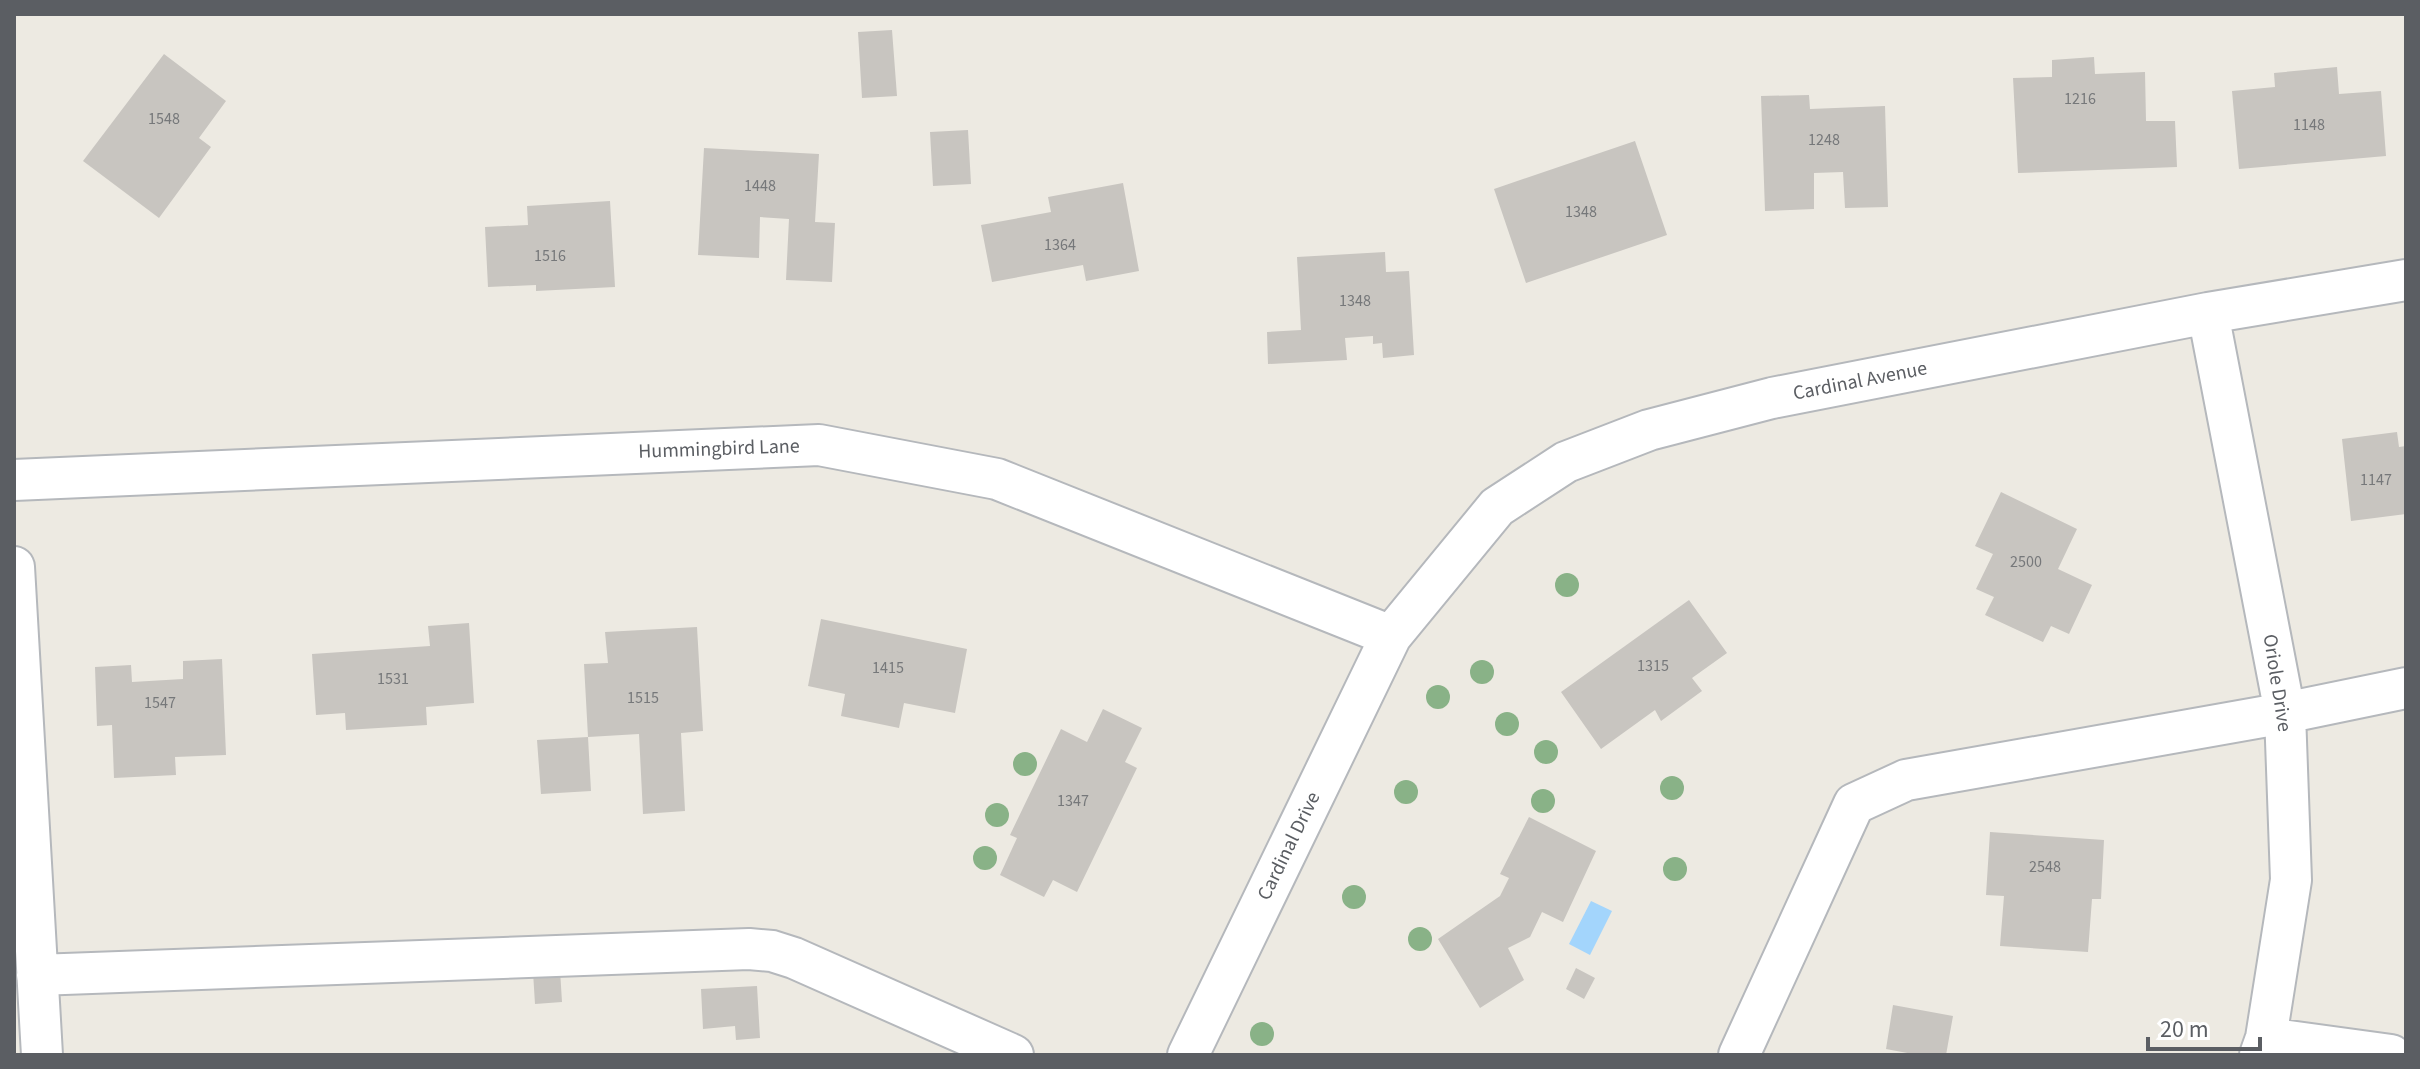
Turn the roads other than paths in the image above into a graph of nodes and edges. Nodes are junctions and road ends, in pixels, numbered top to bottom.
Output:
1 (2406, 280) edge
2 (2208, 313) junction
3 (14, 480) edge
4 (14, 567) edge
5 (1391, 636) junction
6 (2406, 688) edge
7 (2285, 713) junction
8 (37, 975) junction
9 (2263, 1046) edge
10 (42, 1055) edge
11 (1013, 1055) edge
12 (1188, 1055) edge
13 (1739, 1055) edge
14 (2391, 1055) edge

1 - 2 street, Cardinal Avenue
2 - 5 street, Cardinal Avenue
2 - 7 street, Oriole Drive
3 - 5 street, Hummingbird Lane
4 - 8 street
5 - 12 street, Cardinal Drive
6 - 7 street
7 - 9 street, Oriole Drive
7 - 13 street
8 - 10 street
8 - 11 street
9 - 14 street

